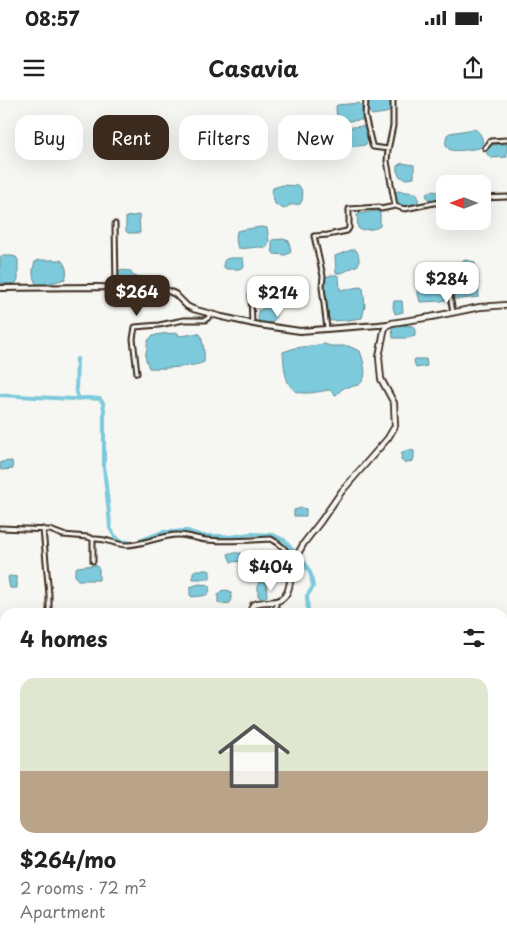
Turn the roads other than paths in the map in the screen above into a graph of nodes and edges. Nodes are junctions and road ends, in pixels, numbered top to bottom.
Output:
1 (366, 100) edge
2 (393, 100) edge
3 (507, 140) edge
4 (485, 148) dead end
5 (388, 149) junction
6 (507, 197) edge
7 (491, 198) edge
8 (436, 203) edge
9 (395, 206) junction
10 (115, 224) dead end
11 (436, 280) dead end
12 (116, 287) junction
13 (0, 288) edge
14 (251, 295) dead end
15 (507, 306) edge
16 (454, 312) junction
17 (210, 314) junction
18 (390, 323) junction
19 (252, 324) junction
20 (327, 329) junction
21 (136, 373) dead end
22 (0, 528) edge
23 (43, 529) junction
24 (93, 539) junction
25 (294, 560) junction
26 (93, 561) dead end
27 (276, 601) junction
28 (50, 608) edge
29 (252, 608) edge
30 (276, 608) edge

1 - 5 street
2 - 5 street
3 - 4 street
5 - 9 street
6 - 7 street
8 - 9 street
9 - 20 street
10 - 12 street
11 - 16 street
12 - 13 street
12 - 17 street
14 - 19 street
15 - 16 main road
16 - 18 main road
17 - 19 street
17 - 21 street
18 - 20 street
18 - 25 main road
19 - 20 street
22 - 23 street
23 - 24 street
23 - 28 street
24 - 25 street
24 - 26 street
25 - 27 main road
27 - 29 main road
27 - 30 street

